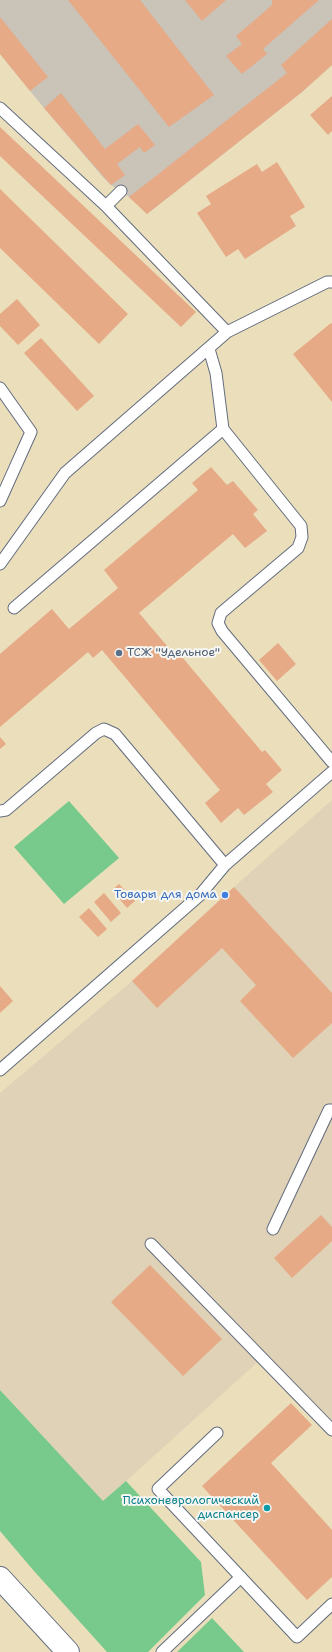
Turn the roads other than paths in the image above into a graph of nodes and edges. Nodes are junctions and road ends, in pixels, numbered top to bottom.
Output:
1 (0, 108) edge
2 (121, 191) dead end
3 (106, 206) junction
4 (332, 282) edge
5 (227, 332) junction
6 (209, 349) junction
7 (0, 388) edge
8 (223, 429) junction
9 (0, 501) edge
10 (0, 564) edge
11 (14, 608) dead end
12 (332, 762) edge
13 (332, 772) edge
14 (0, 811) edge
15 (225, 865) junction
16 (0, 1070) edge
17 (332, 1110) edge
18 (273, 1229) dead end
19 (152, 1244) dead end
20 (332, 1430) edge
21 (217, 1433) dead end
22 (241, 1577) junction
23 (0, 1578) edge
24 (332, 1604) edge
25 (68, 1652) edge
26 (162, 1652) edge

1 - 3 lane
2 - 3 lane
3 - 5 lane
4 - 5 lane
5 - 6 lane
6 - 8 lane
6 - 10 lane
7 - 9 lane
8 - 11 lane
8 - 12 lane
13 - 15 lane
14 - 15 lane
15 - 16 lane
17 - 18 lane
19 - 20 lane
21 - 22 lane
22 - 24 lane
22 - 26 lane
23 - 25 street

